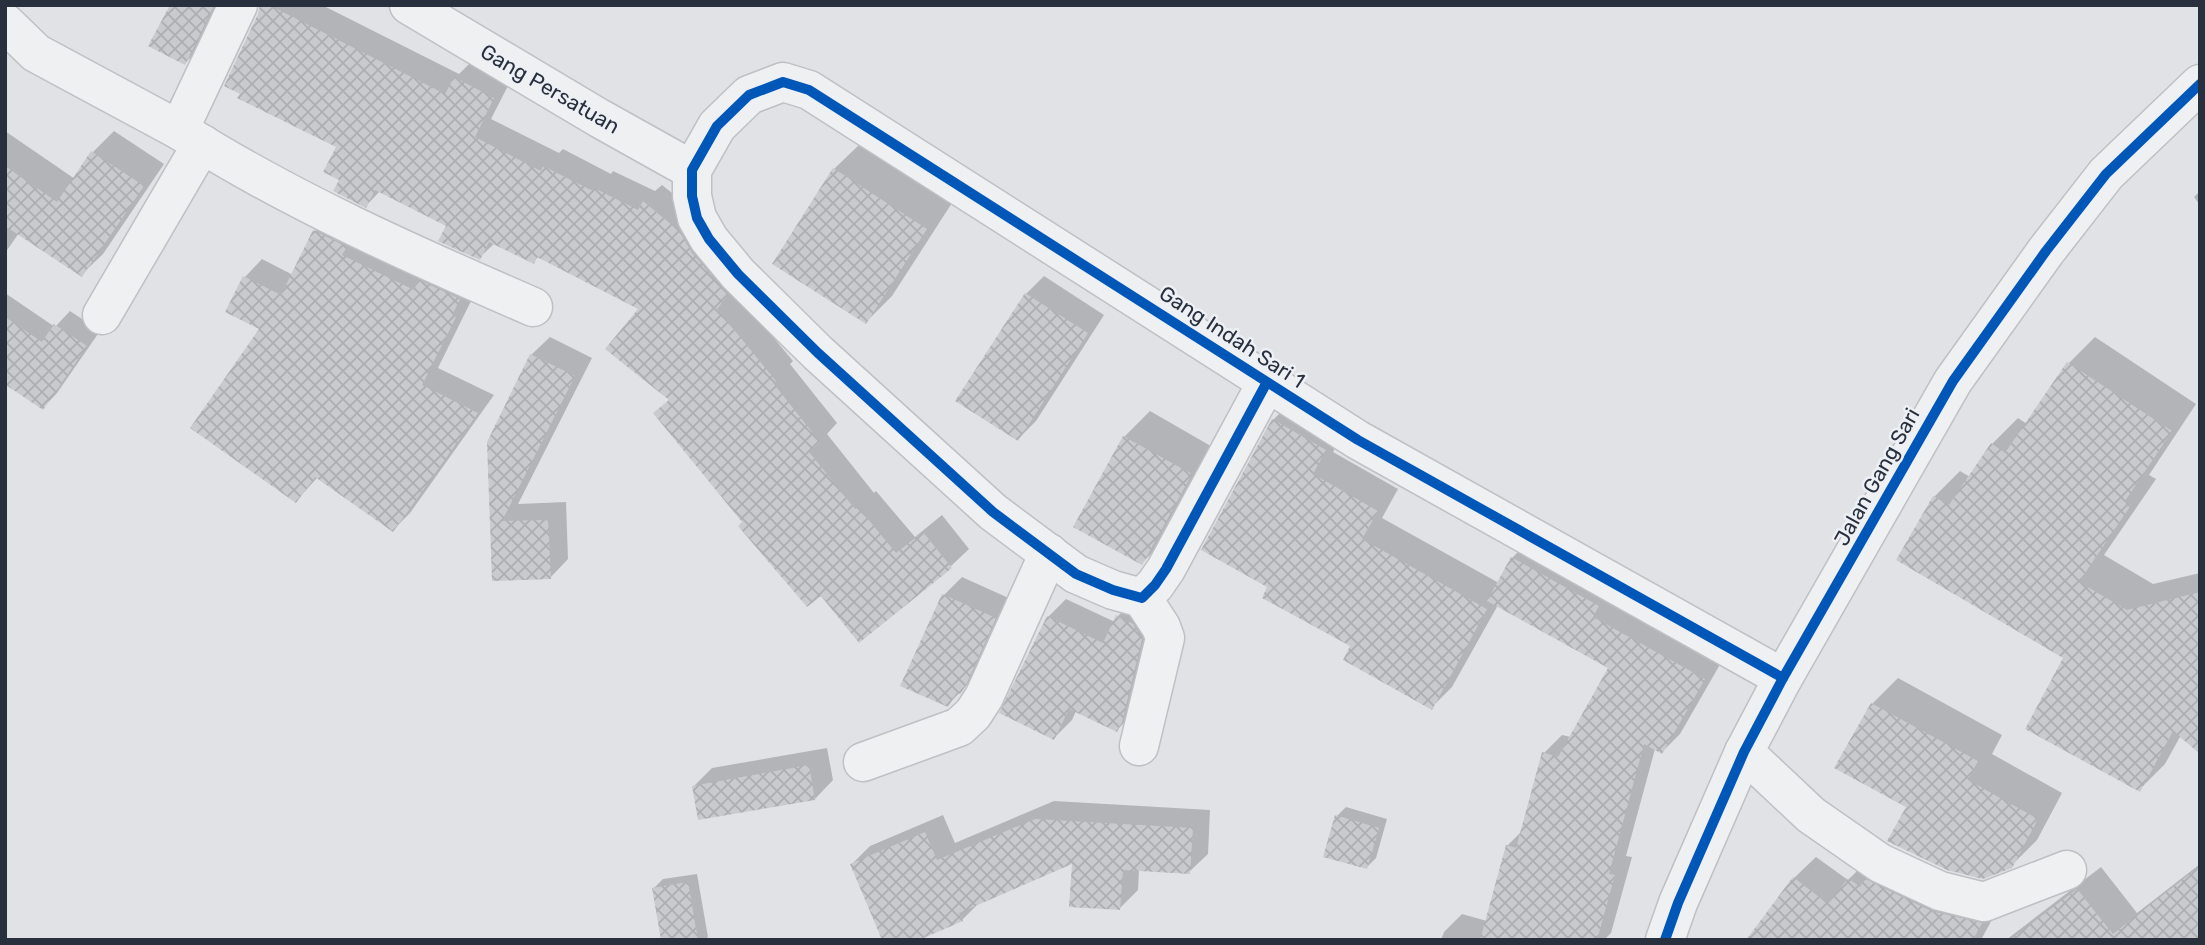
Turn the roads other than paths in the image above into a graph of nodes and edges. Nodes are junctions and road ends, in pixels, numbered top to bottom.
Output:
1 (238, 5) edge
2 (409, 5) edge
3 (5, 23) edge
4 (2200, 84) edge
5 (190, 137) junction
6 (692, 170) junction
7 (533, 307) dead end
8 (102, 315) dead end
9 (1267, 382) junction
10 (1049, 553) junction
11 (1142, 597) junction
12 (1783, 678) junction
13 (1139, 746) dead end
14 (1744, 752) junction
15 (863, 762) dead end
16 (2067, 870) dead end
17 (1665, 940) edge

1 - 5 street
2 - 6 street, Gang Persatuan
3 - 5 street
4 - 12 street, Jalan Gang Sari
5 - 7 street
5 - 8 street
6 - 9 street, Gang Indah Sari 1
6 - 10 street
9 - 11 street
9 - 12 street, Gang Indah Sari 1
10 - 11 street
10 - 15 street
11 - 13 street
12 - 14 street, Jalan Gang Sari
14 - 16 street
14 - 17 street, Jalan Gang Sari

